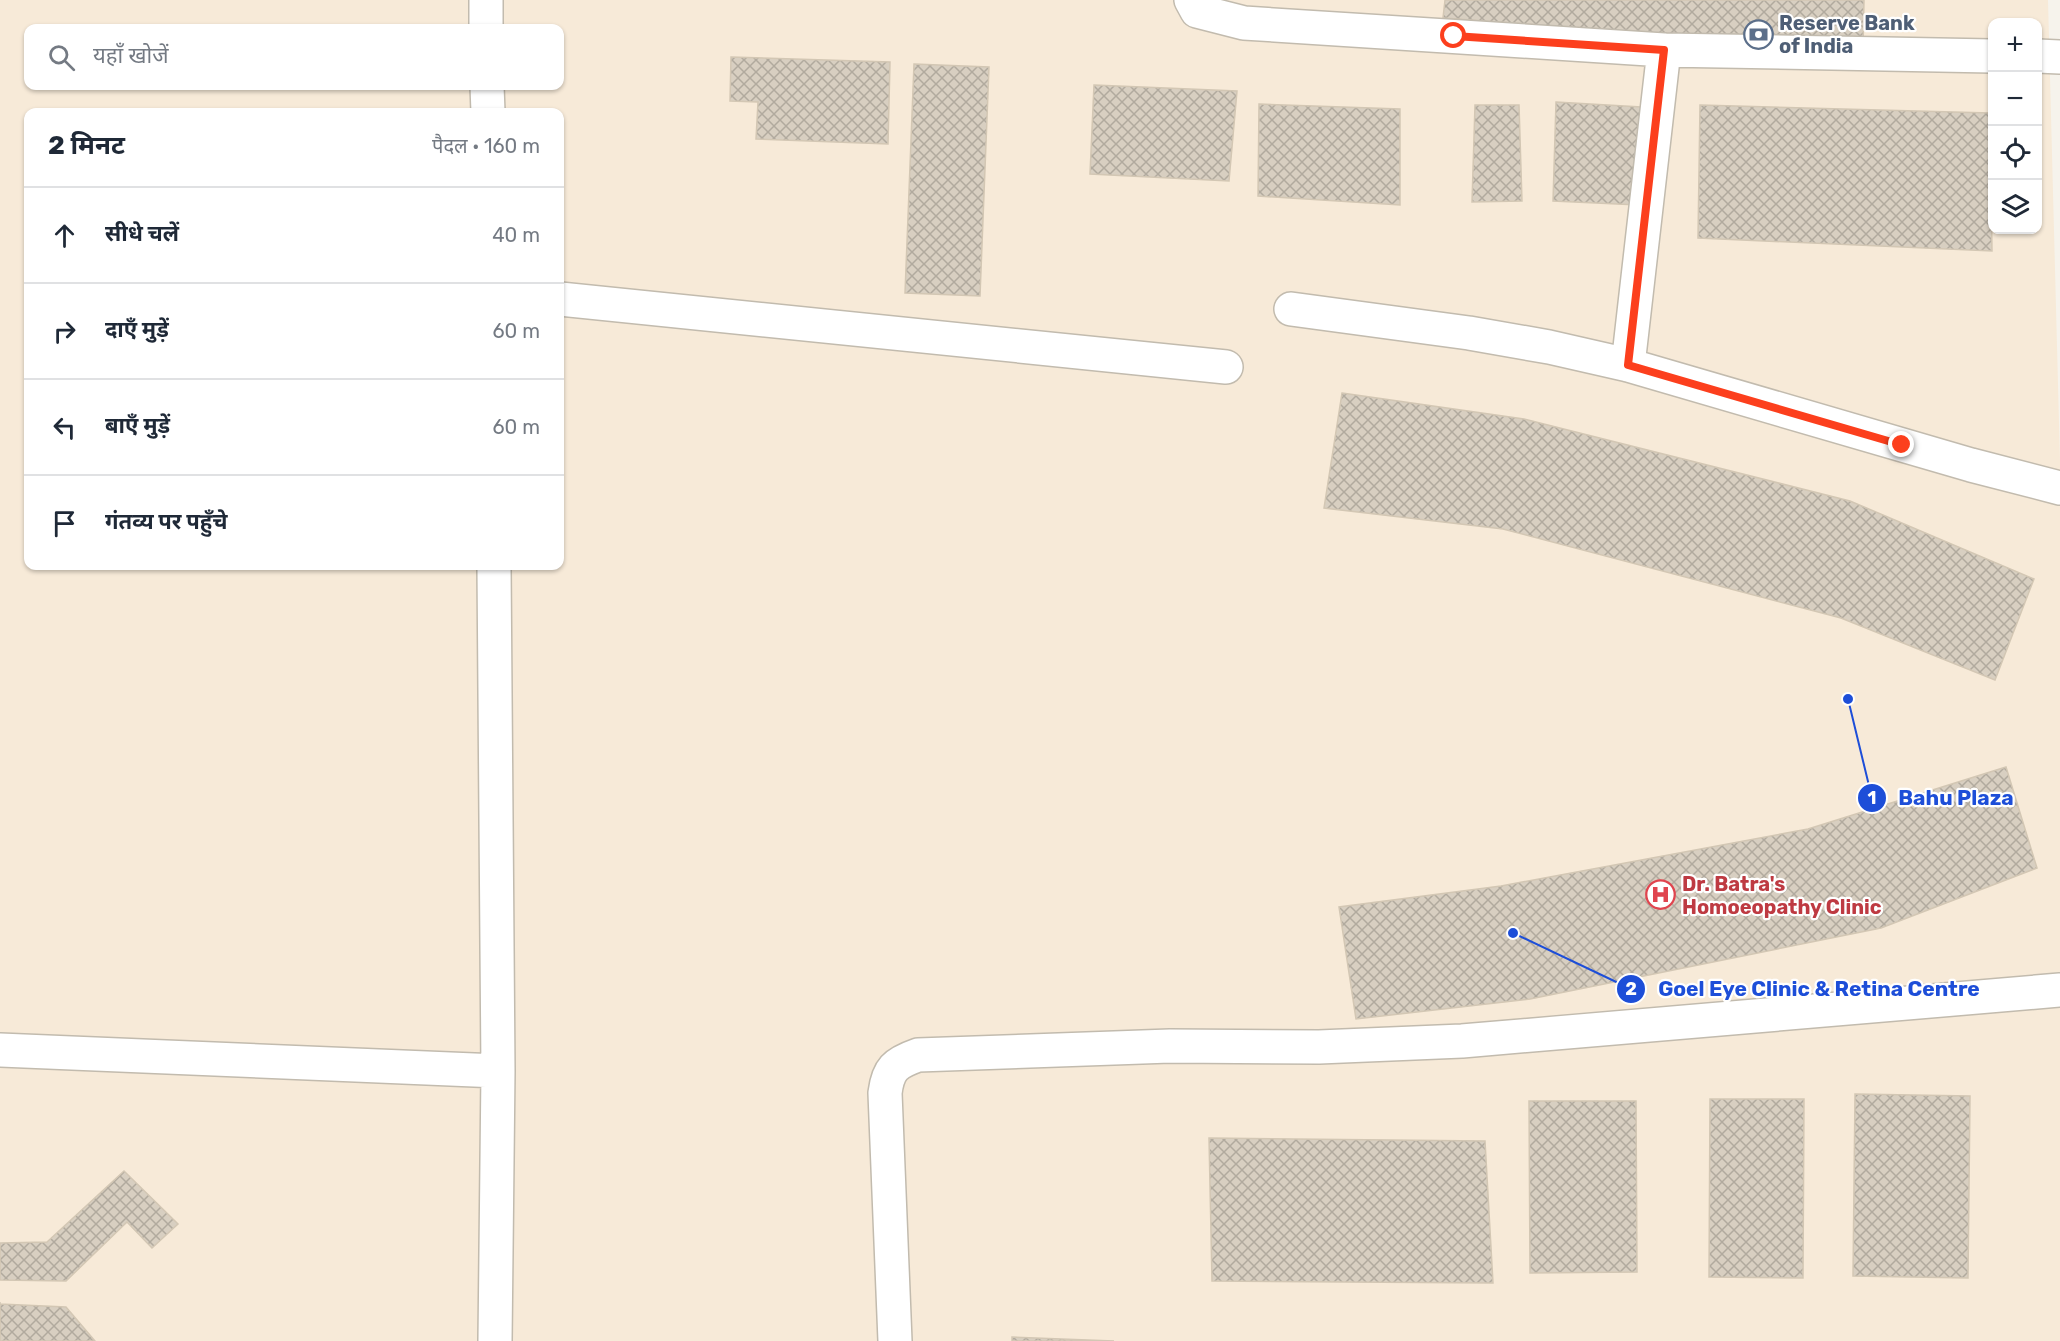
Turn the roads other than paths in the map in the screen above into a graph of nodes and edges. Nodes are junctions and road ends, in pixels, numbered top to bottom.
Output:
1 (486, 0) edge
2 (1191, 0) edge
3 (486, 24) edge
4 (1664, 50) junction
5 (1988, 56) edge
6 (2042, 57) edge
7 (2060, 57) edge
8 (487, 90) edge
9 (488, 108) edge
10 (564, 299) edge
11 (1291, 309) dead end
12 (1628, 365) junction
13 (1226, 368) dead end
14 (2060, 488) edge
15 (494, 570) edge
16 (2060, 990) edge
17 (0, 1050) edge
18 (498, 1071) junction
19 (495, 1341) edge
20 (895, 1341) edge

1 - 3 lane
2 - 4 lane
4 - 5 lane
4 - 12 lane
6 - 7 lane
8 - 9 lane
10 - 13 lane
11 - 12 lane
12 - 14 lane
15 - 18 lane
16 - 20 lane
17 - 18 lane
18 - 19 lane

